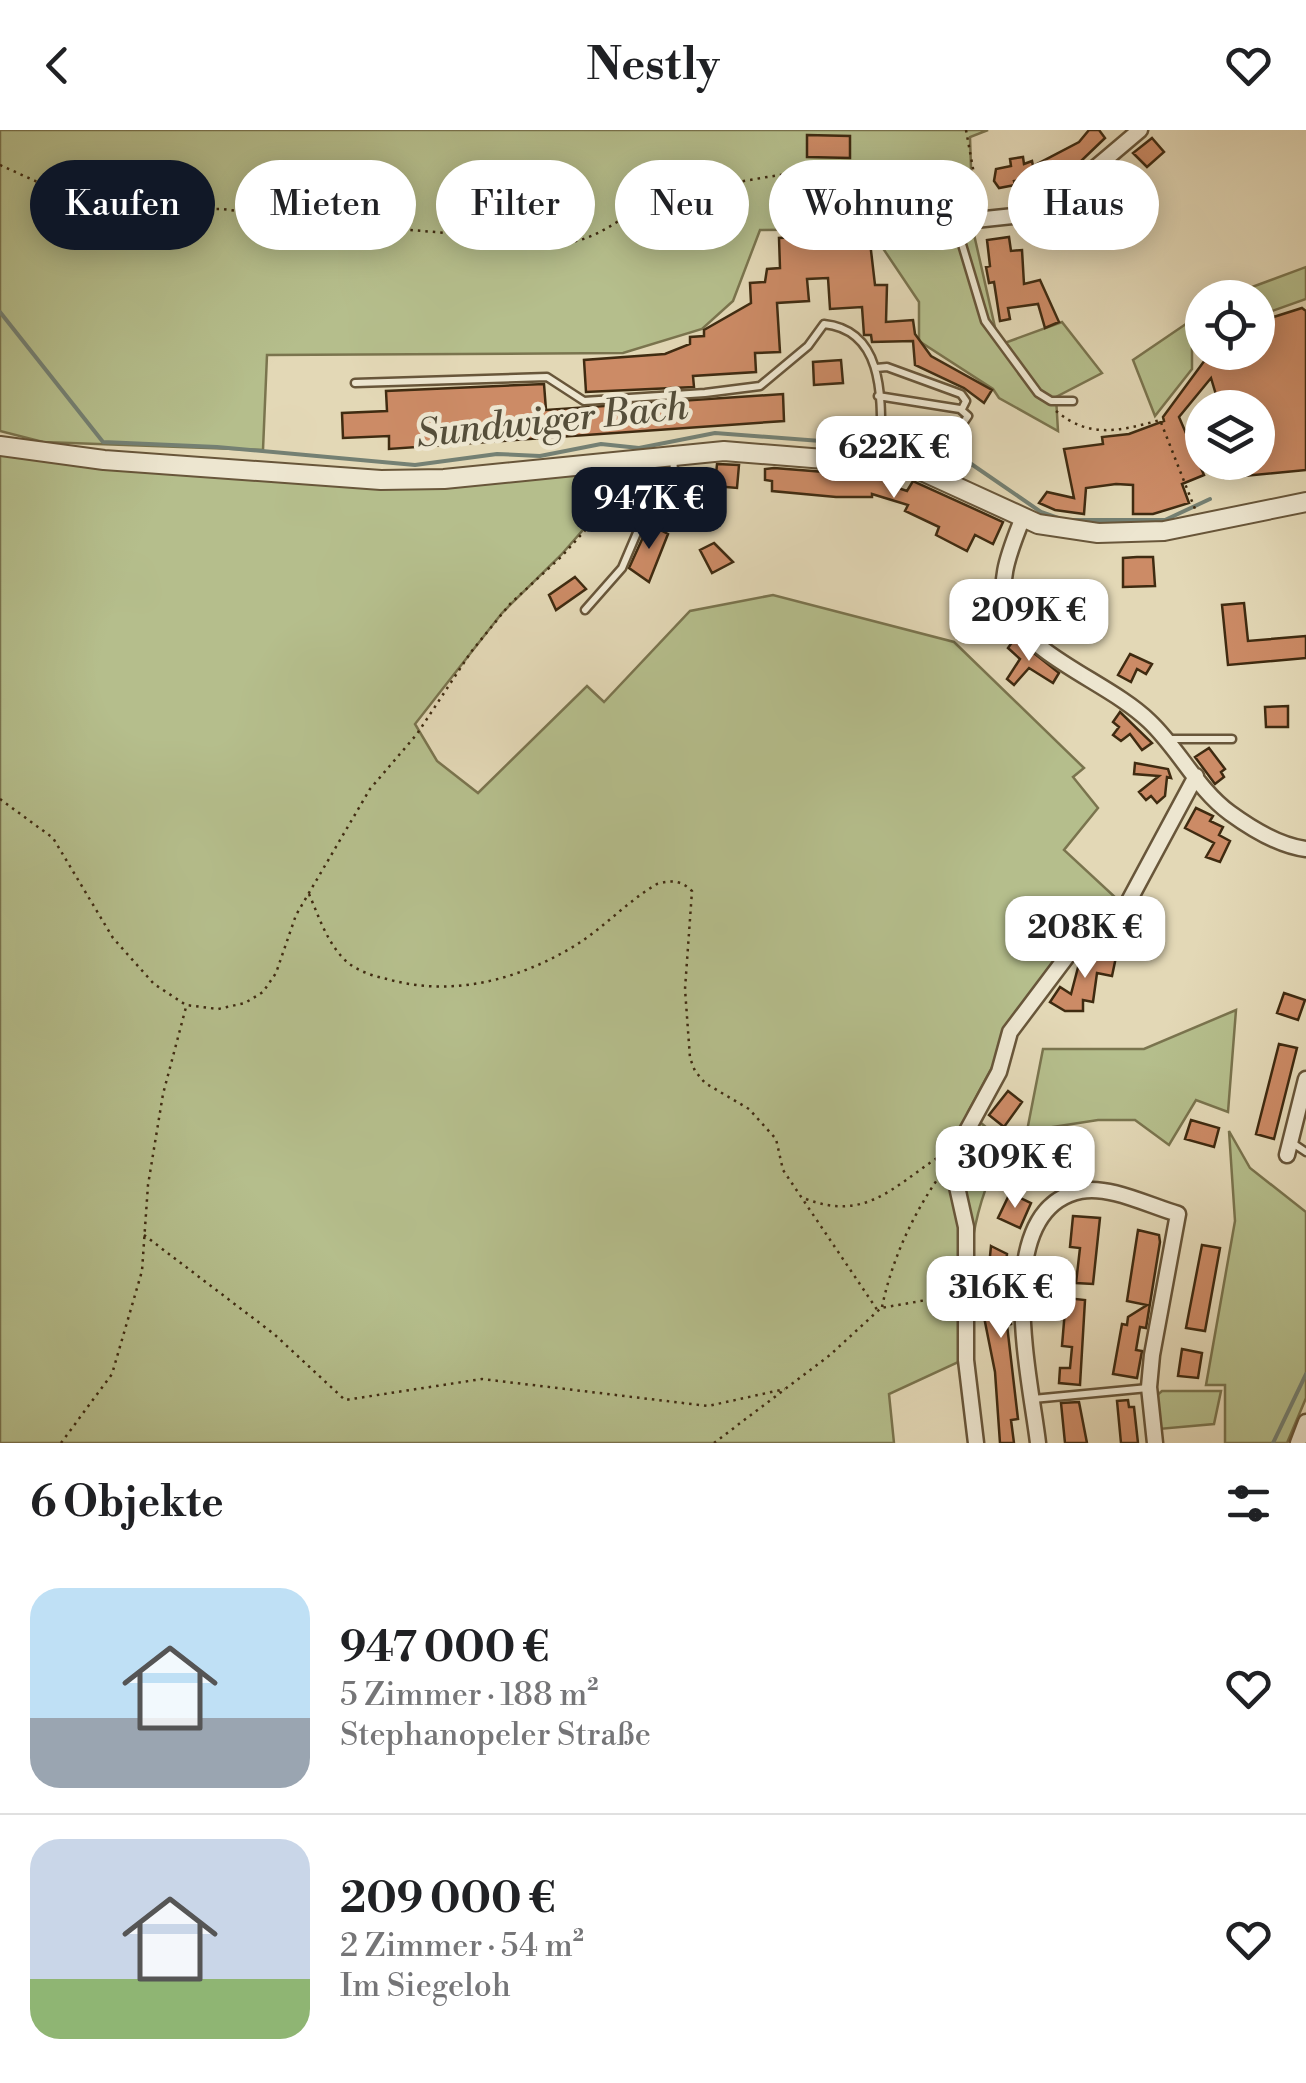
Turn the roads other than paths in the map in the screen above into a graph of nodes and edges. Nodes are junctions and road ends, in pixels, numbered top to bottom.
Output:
1 (1140, 130) edge
2 (988, 219) edge
3 (963, 250) edge
4 (876, 368) junction
5 (354, 383) dead end
6 (878, 396) junction
7 (1073, 401) dead end
8 (962, 410) junction
9 (880, 423) junction
10 (0, 446) edge
11 (667, 457) junction
12 (881, 458) junction
13 (1306, 502) edge
14 (1023, 517) junction
15 (585, 610) dead end
16 (1165, 739) junction
17 (1232, 739) dead end
18 (1196, 776) junction
19 (1306, 849) edge
20 (1306, 1079) edge
21 (1288, 1148) joint
22 (1306, 1152) edge
23 (1149, 1388) junction
24 (1033, 1399) junction
25 (1306, 1422) edge
26 (976, 1443) edge
27 (1038, 1443) edge
28 (1155, 1443) edge
29 (1298, 1443) edge

1 - 2 street
3 - 7 lane
4 - 5 lane
4 - 6 lane
4 - 8 lane
6 - 8 lane
6 - 9 lane
8 - 9 lane
9 - 12 lane
10 - 11 street
11 - 12 street
11 - 15 lane
12 - 14 street
13 - 14 street
14 - 16 street
16 - 17 lane
16 - 18 street
18 - 19 street
18 - 26 street
20 - 21 street
21 - 22 lane
23 - 24 lane
23 - 24 street
23 - 28 street
24 - 27 street
25 - 29 street

